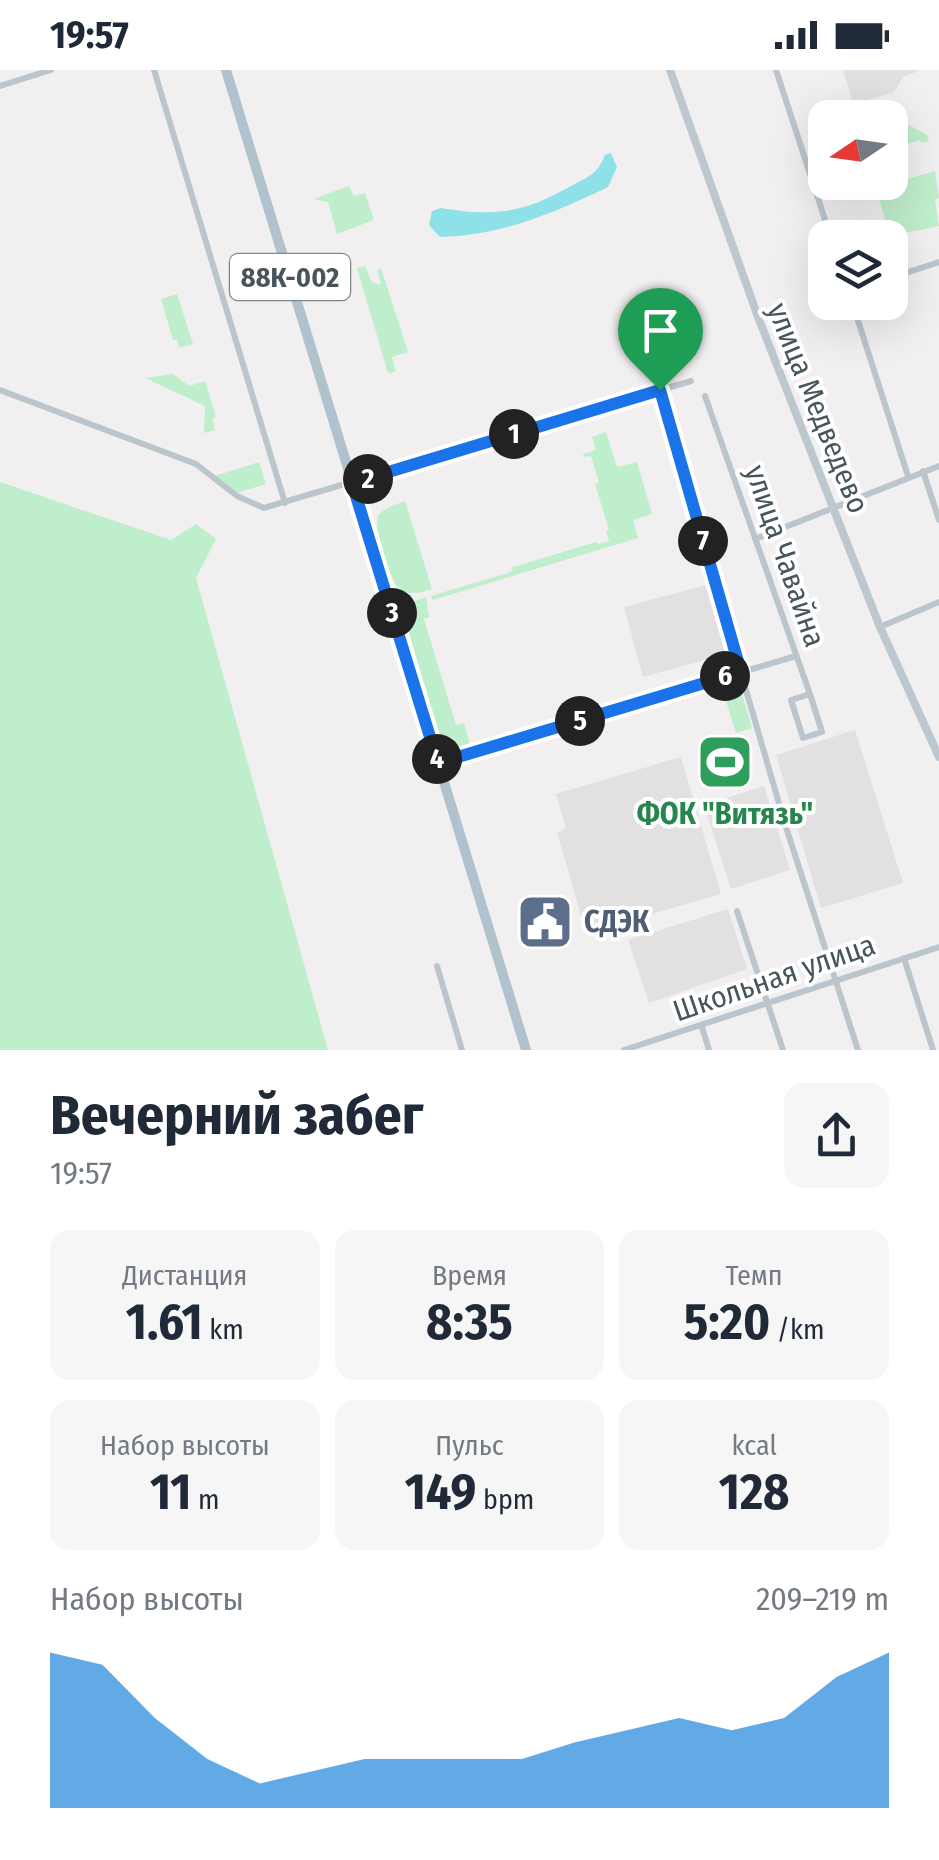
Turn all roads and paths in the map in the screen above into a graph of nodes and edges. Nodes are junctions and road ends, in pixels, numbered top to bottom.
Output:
1 (51, 70) edge
2 (154, 70) edge
3 (226, 70) edge
4 (670, 70) edge
5 (776, 70) edge
6 (0, 86) edge
7 (825, 220) edge
8 (939, 262) edge
9 (908, 272) edge
10 (858, 320) edge
11 (692, 381) dead end
12 (0, 390) edge
13 (660, 390) junction
14 (706, 396) dead end
15 (939, 466) edge
16 (923, 471) junction
17 (908, 476) junction
18 (352, 483) junction
19 (285, 504) junction
20 (834, 509) junction
21 (939, 520) edge
22 (755, 539) junction
23 (939, 602) edge
24 (880, 628) junction
25 (796, 656) junction
26 (741, 672) junction
27 (810, 694) junction
28 (939, 757) edge
29 (438, 763) junction
30 (737, 911) dead end
31 (939, 948) edge
32 (904, 958) junction
33 (437, 966) dead end
34 (836, 982) junction
35 (769, 1005) junction
36 (702, 1027) junction
37 (647, 1047) edge
38 (462, 1050) edge
39 (526, 1050) edge
40 (624, 1050) edge
41 (708, 1050) edge
42 (782, 1050) edge
43 (858, 1050) edge
44 (933, 1050) edge

1 - 6 street
2 - 19 street
3 - 18 main road, 88К-002
4 - 20 street, улица Медведево
5 - 7 street
8 - 9 street
10 - 17 street
11 - 13 street
12 - 19 street
13 - 18 street
13 - 26 street
14 - 22 street, улица Чавайна
15 - 16 street
16 - 17 street
16 - 21 street
17 - 20 street
18 - 19 street
18 - 29 main road, 88К-002
20 - 22 street
20 - 24 street, улица Медведево
22 - 25 street, улица Чавайна
23 - 24 street
24 - 28 street, улица Медведево
25 - 26 street
25 - 27 street, улица Чавайна
26 - 29 street
26 - 34 street
27 - 27 street, улица Чавайна
29 - 39 main road, 88К-002
30 - 35 street
31 - 32 street, Школьная улица
32 - 34 street, Школьная улица
32 - 44 street
33 - 38 street
34 - 35 street, Школьная улица
34 - 43 street
35 - 36 street, Школьная улица
35 - 42 street
36 - 37 street, Школьная улица
36 - 41 street
37 - 40 street, Школьная улица

